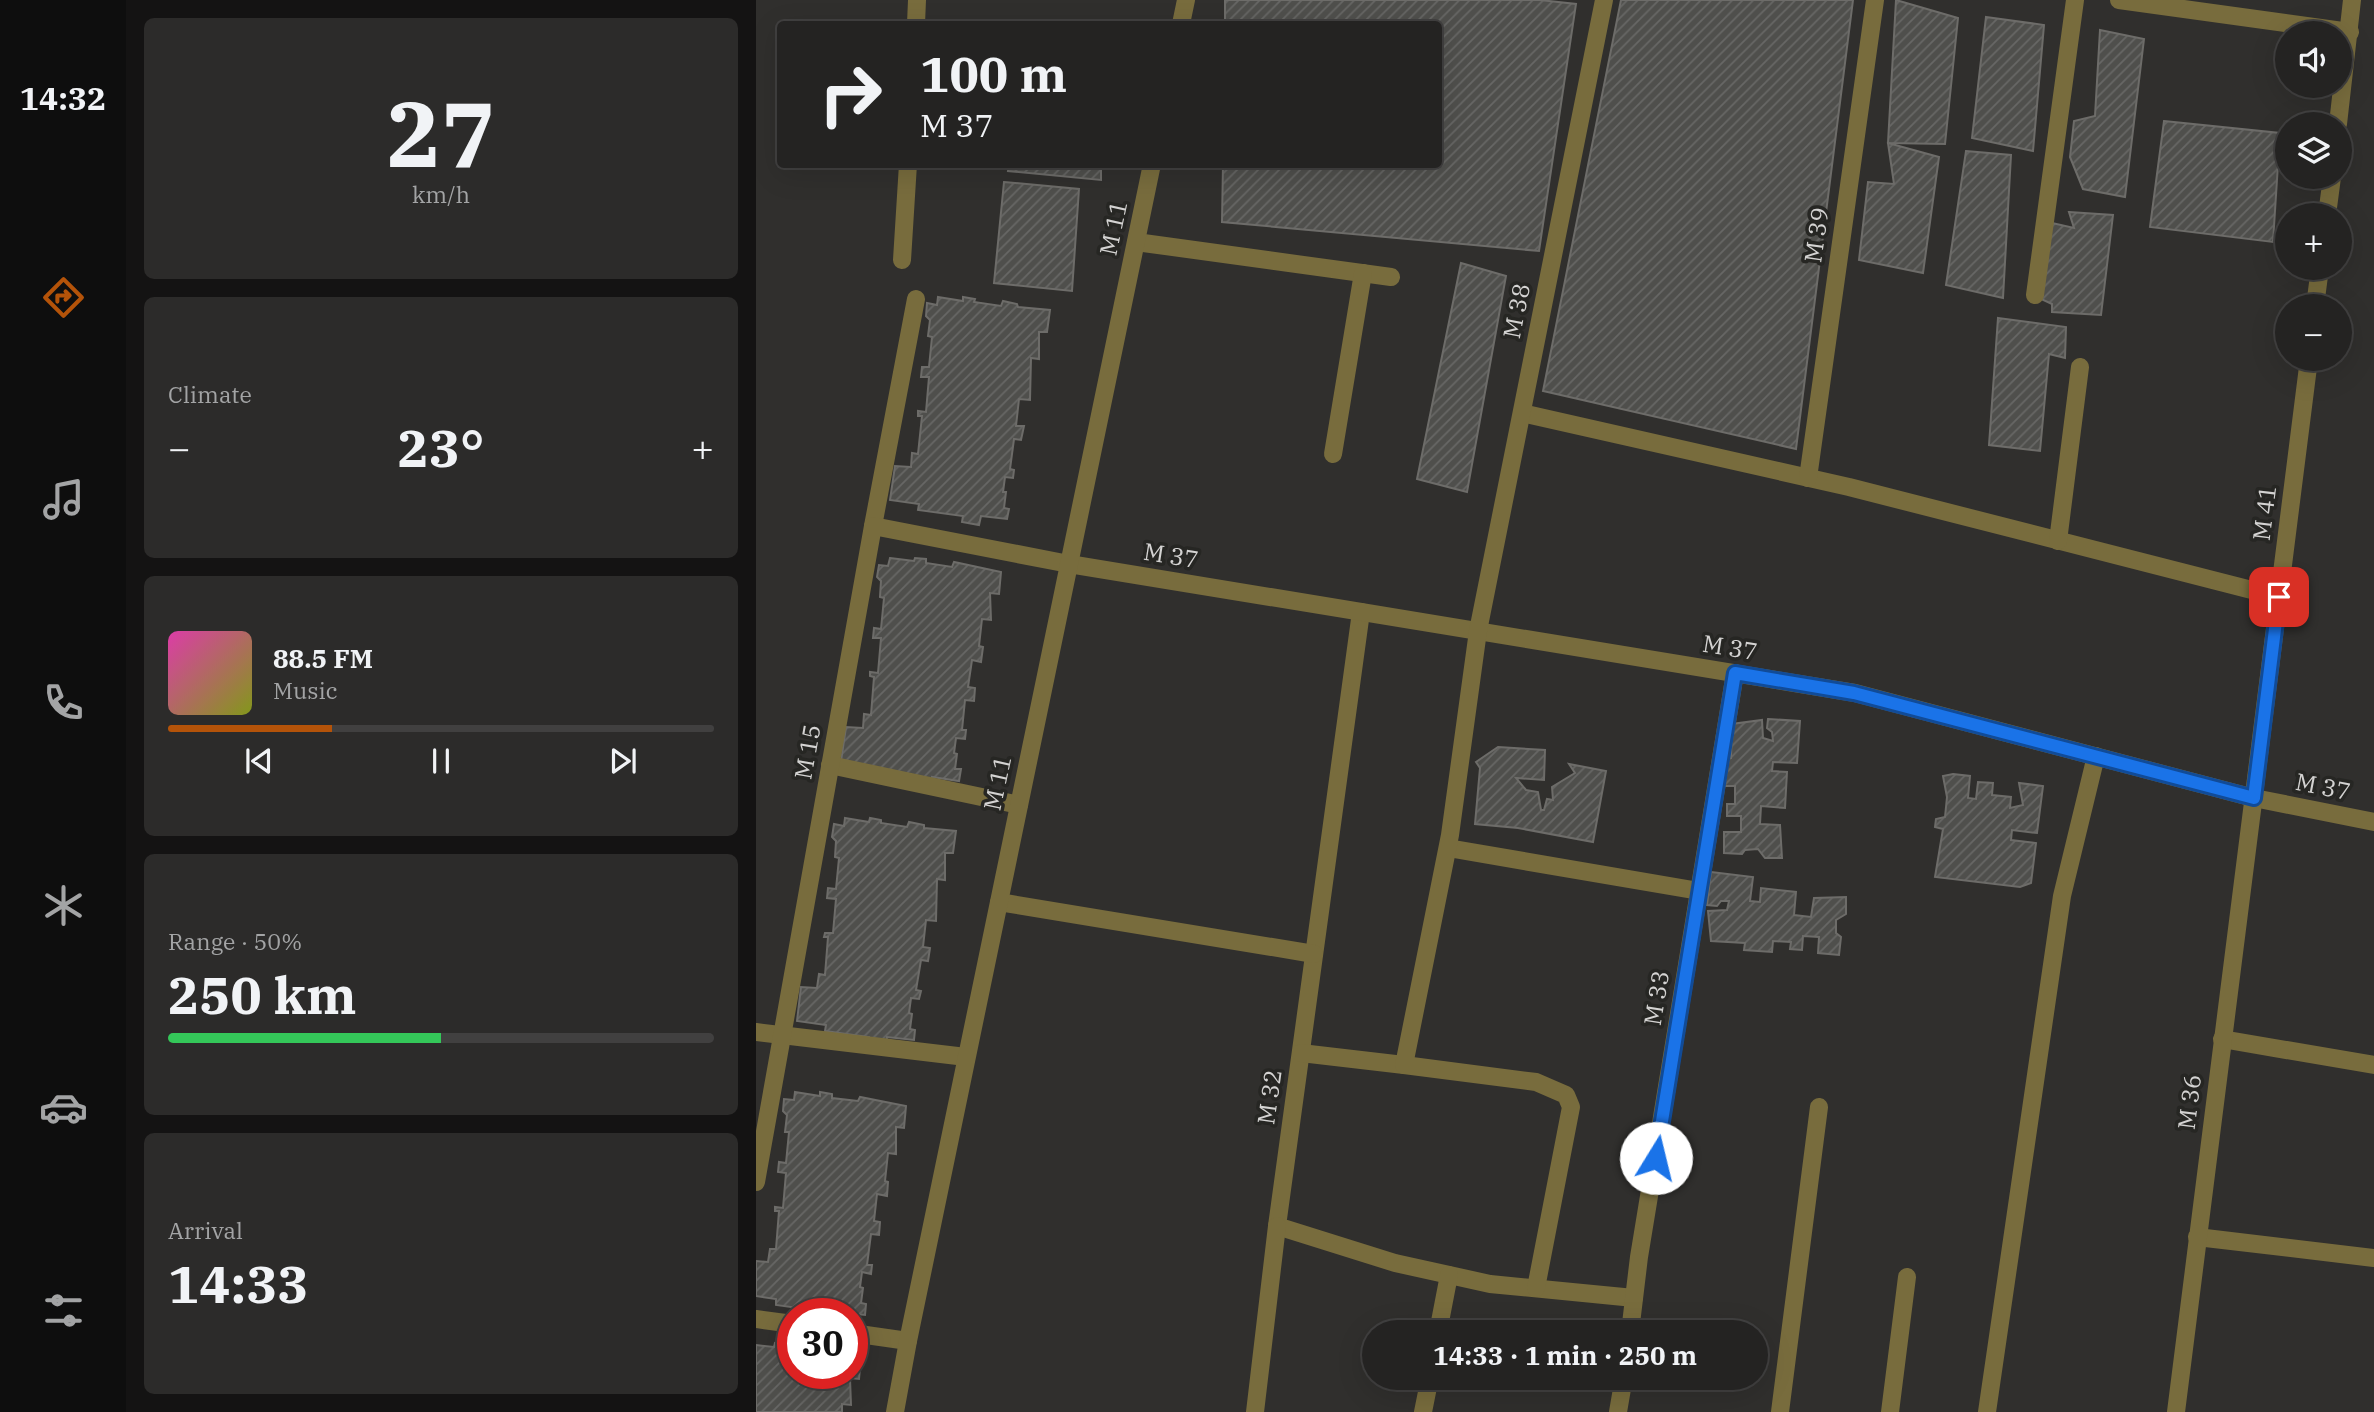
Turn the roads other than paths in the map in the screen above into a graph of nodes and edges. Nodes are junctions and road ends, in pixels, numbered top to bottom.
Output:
1 (917, 0) edge
2 (1186, 0) edge
3 (1604, 0) edge
4 (1875, 0) edge
5 (2075, 0) edge
6 (2119, 0) edge
7 (2352, 0) edge
8 (916, 21) edge
9 (1182, 21) edge
10 (2351, 21) edge
11 (2275, 22) edge
12 (908, 168) edge
13 (1151, 168) edge
14 (1136, 242) junction
15 (902, 260) dead end
16 (1363, 274) junction
17 (1391, 277) dead end
18 (2035, 295) dead end
19 (916, 299) dead end
20 (2080, 368) dead end
21 (2307, 371) edge
22 (1521, 413) junction
23 (1333, 454) dead end
24 (1808, 478) junction
25 (873, 526) junction
26 (2058, 541) junction
27 (1069, 564) junction
28 (2279, 597) junction
29 (1361, 612) junction
30 (1478, 631) junction
31 (1735, 673) junction
32 (2096, 756) junction
33 (831, 765) junction
34 (2254, 798) junction
35 (1019, 805) junction
36 (2374, 822) edge
37 (1448, 848) junction
38 (1699, 891) junction
39 (999, 902) junction
40 (1314, 954) junction
41 (756, 1032) edge
42 (782, 1036) junction
43 (2222, 1040) junction
44 (1301, 1053) junction
45 (966, 1057) junction
46 (1404, 1065) junction
47 (2374, 1065) edge
48 (1819, 1107) dead end
49 (756, 1182) edge
50 (1278, 1226) junction
51 (2197, 1237) junction
52 (2374, 1258) edge
53 (1449, 1275) junction
54 (1907, 1277) dead end
55 (1536, 1288) junction
56 (1634, 1298) junction
57 (756, 1319) edge
58 (1440, 1320) edge
59 (1631, 1320) edge
60 (777, 1322) edge
61 (868, 1335) edge
62 (908, 1340) junction
63 (1427, 1390) edge
64 (1621, 1390) edge
65 (895, 1412) edge
66 (1255, 1412) edge
67 (1423, 1412) edge
68 (1618, 1412) edge
69 (1780, 1412) edge
70 (1890, 1412) edge
71 (1987, 1412) edge
72 (2176, 1412) edge

1 - 8 street
2 - 9 street
3 - 22 street, M 38
4 - 24 street, M 39
5 - 18 street
6 - 11 street
7 - 10 street
12 - 15 street
13 - 14 street, M 11
14 - 16 street
14 - 27 street, M 11
16 - 17 street
16 - 23 street
19 - 25 street, M 15
20 - 26 street
21 - 28 street, M 41
22 - 24 street
22 - 30 street, M 38
24 - 26 street
25 - 27 street
25 - 33 street, M 15
26 - 28 street
27 - 29 street, M 37
27 - 35 street, M 11
28 - 34 street, M 41
29 - 30 street, M 37
29 - 40 street, M 32
30 - 31 street, M 37
30 - 37 street, M 38
31 - 32 street, M 37
31 - 38 street, M 33
32 - 34 street, M 37
32 - 71 street
33 - 35 street
33 - 42 street, M 15
34 - 36 street, M 37
34 - 43 street, M 36
35 - 39 street, M 11
37 - 38 street
37 - 46 street, M 38
38 - 56 street, M 33
39 - 40 street
39 - 45 street, M 11
40 - 44 street, M 32
41 - 42 street
42 - 45 street
42 - 49 street, M 15
43 - 47 street
43 - 51 street, M 36
44 - 46 street
44 - 50 street, M 32
45 - 62 street, M 11
46 - 55 street
48 - 69 street
50 - 53 street
50 - 66 street, M 32
51 - 52 street
51 - 72 street, M 36
53 - 55 street
53 - 58 street
54 - 70 street
55 - 56 street
56 - 59 street, M 33
57 - 60 street
61 - 62 street
62 - 65 street, M 11
63 - 67 street
64 - 68 street

